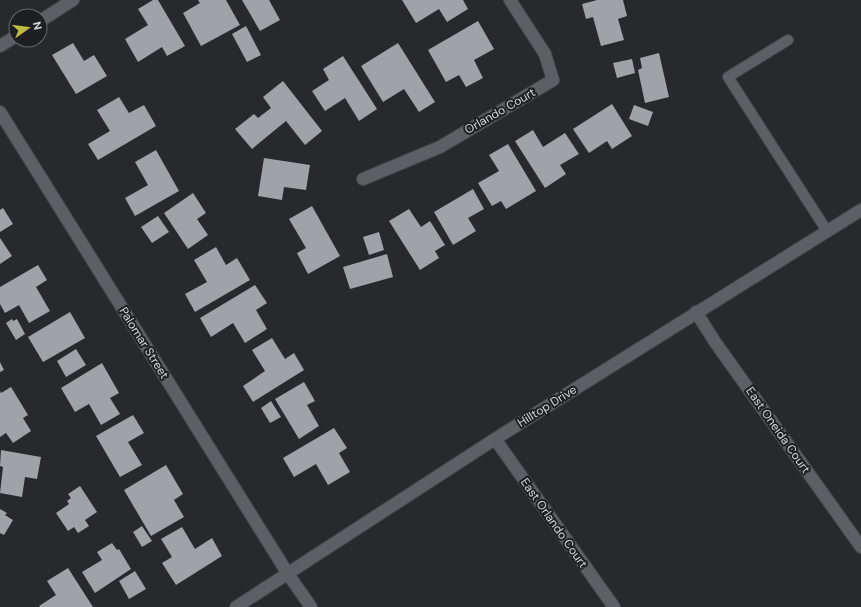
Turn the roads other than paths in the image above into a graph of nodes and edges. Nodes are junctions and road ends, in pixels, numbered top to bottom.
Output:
1 (73, 0) edge
2 (510, 0) edge
3 (48, 16) edge
4 (788, 40) dead end
5 (0, 112) edge
6 (363, 179) dead end
7 (861, 210) edge
8 (827, 231) junction
9 (696, 312) junction
10 (495, 439) junction
11 (861, 547) edge
12 (288, 574) junction
13 (236, 607) edge
14 (311, 607) edge
15 (614, 607) edge

1 - 3 main road
2 - 6 main road, Orlando Court
4 - 8 lane
5 - 12 main road, Palomar Street
7 - 8 main road, Hilltop Drive
8 - 9 main road, Hilltop Drive
9 - 10 main road, Hilltop Drive
9 - 11 main road, East Oneida Court
10 - 12 main road, Hilltop Drive
10 - 15 main road, East Orlando Court
12 - 13 main road, Hilltop Drive
12 - 14 main road, Palomar Street

